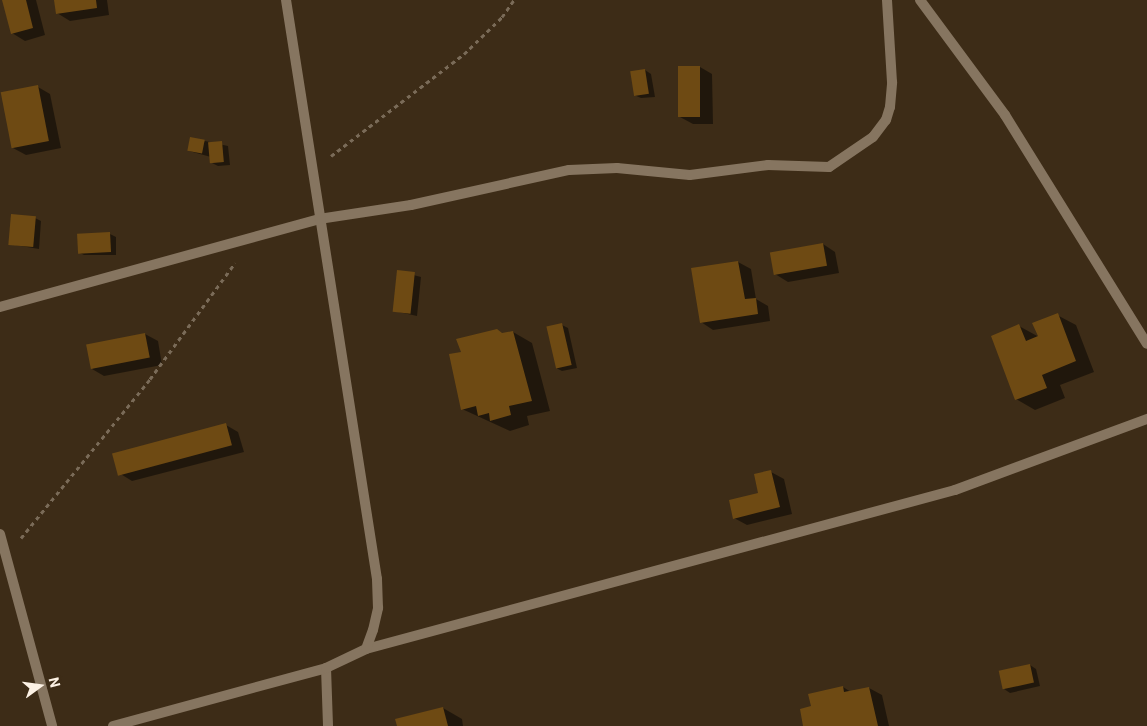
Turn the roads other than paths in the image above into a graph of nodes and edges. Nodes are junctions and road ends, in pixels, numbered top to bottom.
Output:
1 (286, 0) edge
2 (886, 0) edge
3 (920, 0) edge
4 (319, 219) junction
5 (0, 307) edge
6 (1147, 344) edge
7 (1147, 419) edge
8 (0, 534) edge
9 (366, 649) junction
10 (326, 668) junction
11 (52, 726) edge
12 (113, 726) edge
13 (328, 726) edge

1 - 4 street
2 - 4 street
3 - 6 street
4 - 5 street
4 - 9 street
7 - 9 street
8 - 11 street
9 - 10 street
10 - 12 street
10 - 13 street

